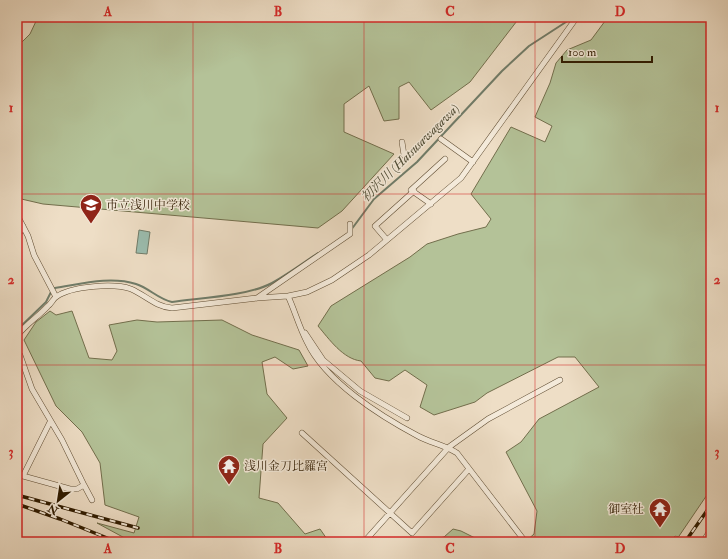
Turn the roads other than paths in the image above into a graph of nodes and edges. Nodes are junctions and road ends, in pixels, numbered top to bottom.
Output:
1 (577, 17) edge
2 (441, 140) dead end
3 (402, 142) dead end
4 (406, 158) dead end
5 (444, 159) dead end
6 (473, 162) junction
7 (414, 191) junction
8 (432, 204) junction
9 (17, 215) edge
10 (350, 224) dead end
11 (23, 226) junction
12 (17, 238) edge
13 (387, 240) junction
14 (56, 296) junction
15 (288, 296) junction
16 (257, 298) junction
17 (302, 329) junction
18 (17, 336) edge
19 (17, 353) edge
20 (560, 380) dead end
21 (407, 418) dead end
22 (50, 422) junction
23 (302, 433) dead end
24 (449, 447) junction
25 (469, 469) junction
26 (84, 485) junction
27 (92, 500) dead end
28 (391, 513) junction
29 (711, 529) edge
30 (676, 539) dead end
31 (524, 540) dead end
32 (364, 542) edge
33 (682, 542) edge
34 (702, 542) edge

1 - 6 street
2 - 6 street
3 - 4 street
5 - 7 street
6 - 8 street
7 - 8 street
7 - 13 street
8 - 13 street
9 - 11 street
10 - 16 street
11 - 12 street
11 - 14 street
13 - 15 street
14 - 16 street
14 - 18 street
15 - 16 street
15 - 17 street
17 - 21 street
17 - 24 street
19 - 22 street
20 - 24 street
22 - 26 street
22 - 26 street
23 - 28 street
24 - 25 street
24 - 28 street
25 - 28 street
25 - 31 street
26 - 27 street
28 - 32 street
29 - 34 street
30 - 33 street

